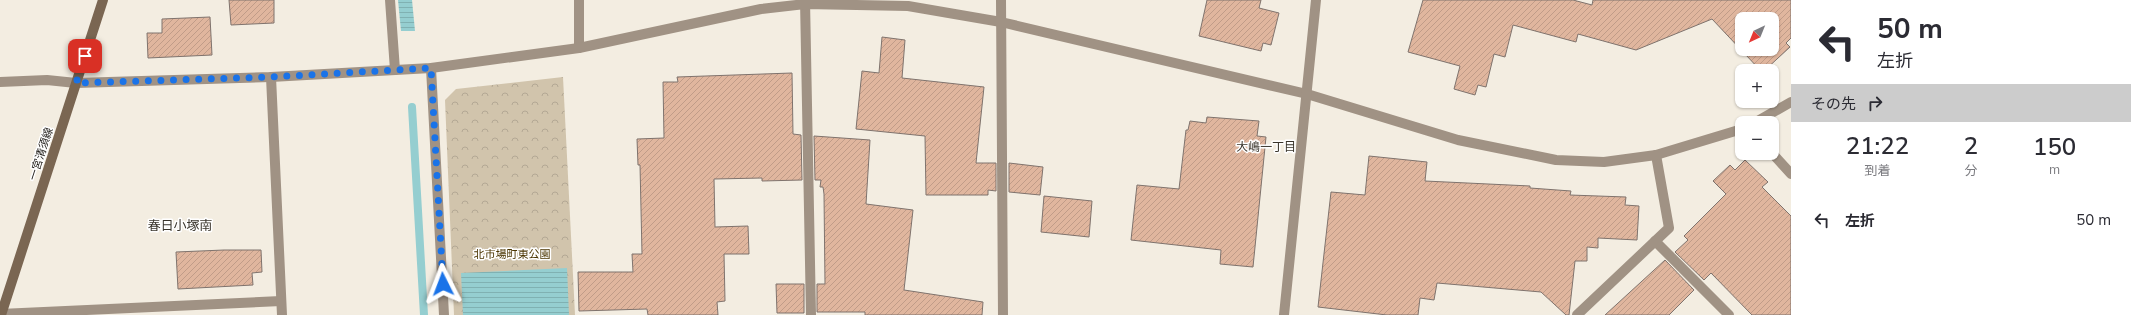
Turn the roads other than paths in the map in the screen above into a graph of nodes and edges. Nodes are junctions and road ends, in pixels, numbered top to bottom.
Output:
1 (103, 0) edge
2 (390, 0) edge
3 (579, 0) edge
4 (1001, 0) edge
5 (1316, 0) edge
6 (806, 2) edge
7 (1001, 22) junction
8 (579, 48) junction
9 (431, 68) junction
10 (395, 70) junction
11 (271, 77) junction
12 (0, 82) edge
13 (76, 83) junction
14 (1307, 94) junction
15 (1791, 102) edge
16 (1766, 116) edge
17 (1735, 131) edge
18 (1656, 155) junction
19 (1778, 160) edge
20 (1791, 174) edge
21 (1655, 241) junction
22 (281, 301) junction
23 (1, 314) edge
24 (282, 315) edge
25 (444, 315) edge
26 (811, 315) edge
27 (1003, 315) edge
28 (1284, 315) edge
29 (1577, 315) edge
30 (1730, 315) edge

1 - 13 main road, 一宮清須線
2 - 10 street
3 - 8 street
4 - 7 street
5 - 14 street
6 - 7 street
6 - 8 street
6 - 26 street
7 - 14 street
7 - 27 street
8 - 9 street
9 - 10 street
9 - 25 street
10 - 11 street
11 - 13 street
11 - 22 street
12 - 13 street
13 - 23 main road, 一宮清須線
14 - 18 street
14 - 28 street
15 - 16 street
17 - 18 street
18 - 21 street
19 - 20 street
21 - 29 street
21 - 30 street
22 - 23 street
22 - 24 street

